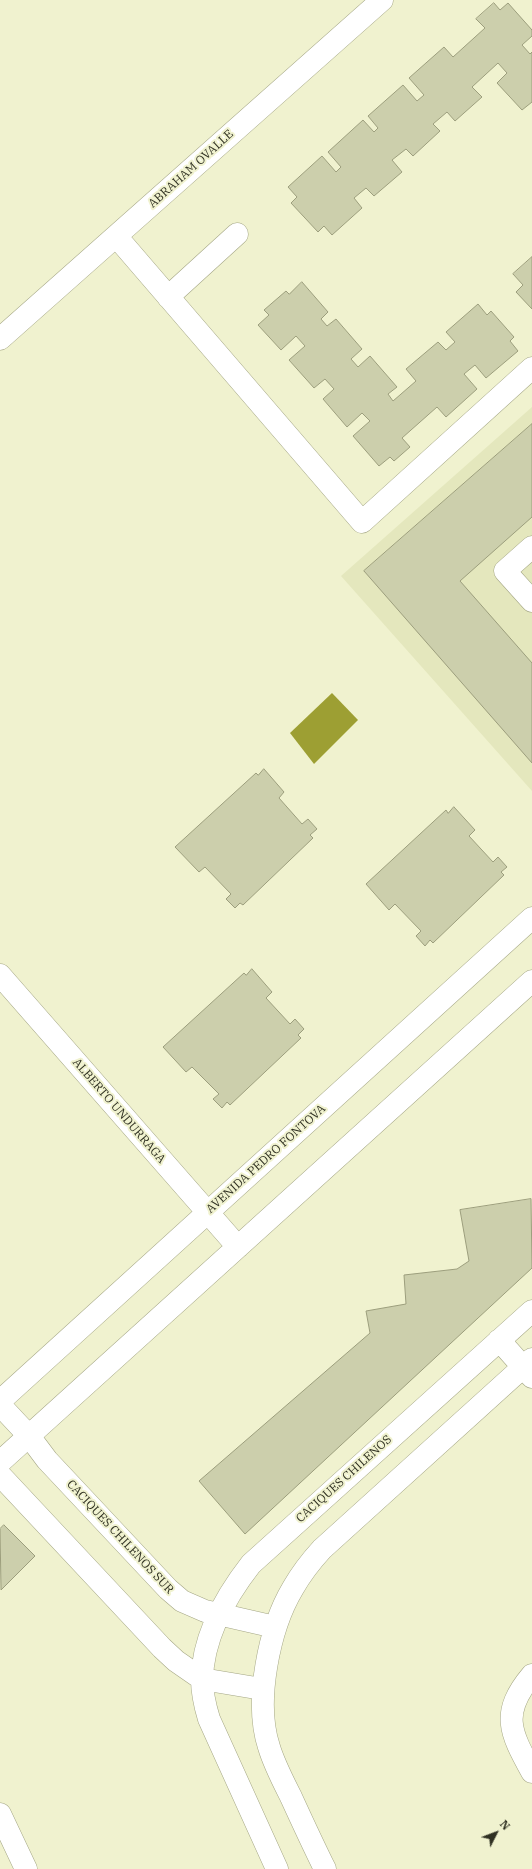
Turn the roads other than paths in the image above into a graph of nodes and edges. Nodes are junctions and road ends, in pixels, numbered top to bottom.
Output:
1 (382, 0) edge
2 (237, 234) dead end
3 (116, 236) junction
4 (168, 297) junction
5 (0, 339) edge
6 (532, 368) edge
7 (532, 547) edge
8 (532, 601) edge
9 (532, 918) edge
10 (0, 975) edge
11 (532, 980) edge
12 (208, 1212) junction
13 (238, 1247) junction
14 (532, 1311) edge
15 (499, 1340) junction
16 (529, 1368) edge
17 (0, 1401) edge
18 (0, 1405) edge
19 (29, 1436) junction
20 (0, 1462) edge
21 (0, 1475) edge
22 (218, 1615) junction
23 (276, 1627) junction
24 (532, 1675) edge
25 (202, 1679) junction
26 (262, 1689) junction
27 (532, 1772) edge
28 (0, 1814) edge
29 (26, 1869) edge
30 (277, 1869) edge
31 (325, 1869) edge

1 - 3 street, ABRAHAM OVALLE
2 - 4 street
3 - 4 street
3 - 5 street, ABRAHAM OVALLE
4 - 6 street
7 - 8 street
9 - 12 street, AVENIDA PEDRO FONTOVA
10 - 12 street, ALBERTO UNDURRAGA
11 - 13 street
12 - 13 street, ALBERTO UNDURRAGA
12 - 17 street, AVENIDA PEDRO FONTOVA
13 - 19 street
14 - 15 street, CACIQUES CHILENOS
15 - 16 street
15 - 22 street, CACIQUES CHILENOS
16 - 23 street
18 - 19 street, CACIQUES CHILENOS SUR
19 - 20 street
19 - 22 street, CACIQUES CHILENOS SUR
21 - 25 street
22 - 23 street, CACIQUES CHILENOS SUR
22 - 25 street, CACIQUES CHILENOS
23 - 26 street
24 - 27 street
25 - 26 street
25 - 30 street
26 - 31 street
28 - 29 street

